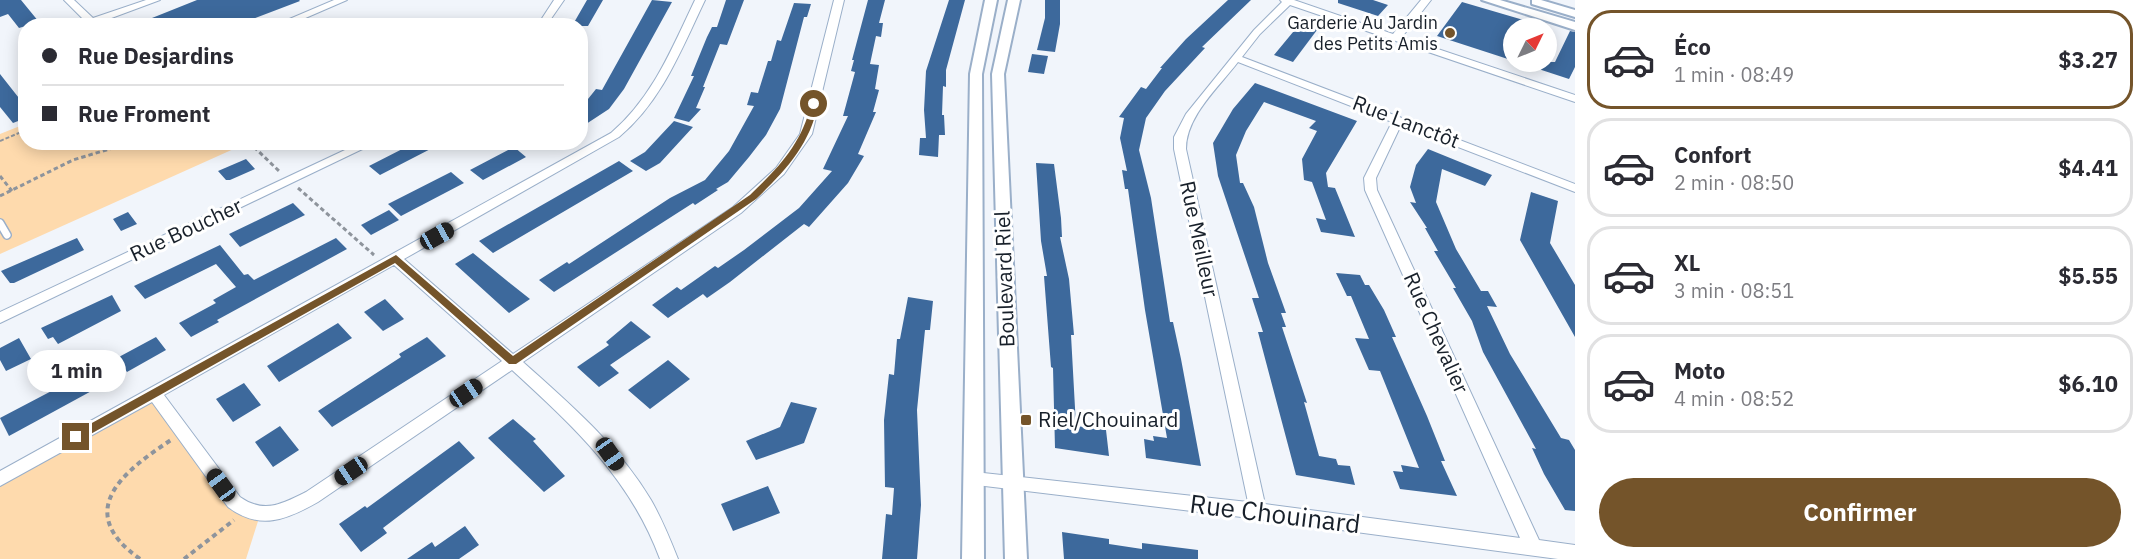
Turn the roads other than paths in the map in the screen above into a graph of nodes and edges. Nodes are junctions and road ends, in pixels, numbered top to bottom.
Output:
1 (69, 0) edge
2 (155, 0) edge
3 (342, 0) edge
4 (559, 0) edge
5 (700, 0) edge
6 (839, 0) edge
7 (991, 0) edge
8 (1014, 0) edge
9 (1286, 0) edge
10 (1426, 0) edge
11 (1488, 0) edge
12 (1528, 0) edge
13 (1575, 14) edge
14 (88, 18) edge
15 (109, 18) edge
16 (297, 18) edge
17 (547, 18) edge
18 (1575, 26) edge
19 (1396, 37) junction
20 (1236, 58) junction
21 (976, 95) junction
22 (998, 98) junction
23 (1575, 99) edge
24 (1399, 119) junction
25 (355, 150) edge
26 (1575, 188) edge
27 (0, 224) edge
28 (7, 235) dead end
29 (396, 259) junction
30 (0, 318) edge
31 (513, 361) junction
32 (154, 393) junction
33 (0, 479) edge
34 (974, 479) junction
35 (1013, 482) junction
36 (1258, 511) junction
37 (1533, 547) junction
38 (1575, 553) edge
39 (669, 559) edge
40 (973, 559) edge
41 (1016, 559) edge

1 - 14 street
2 - 15 street
3 - 16 street
4 - 17 street
5 - 29 street
6 - 31 street
7 - 21 street, Boulevard Riel
8 - 22 street, Boulevard Riel
9 - 19 street
9 - 20 street, Rue Meilleur
10 - 19 street
11 - 18 street
12 - 13 street
19 - 23 street
20 - 24 street, Rue Lanctôt
20 - 36 street, Rue Meilleur
21 - 22 street
21 - 34 street, Boulevard Riel
22 - 35 street, Boulevard Riel
24 - 26 street, Rue Lanctôt
24 - 37 street, Rue Chevalier
25 - 30 street, Rue Boucher
27 - 28 lane
29 - 31 street
29 - 32 street
31 - 32 street
31 - 39 street
32 - 33 street
34 - 35 street, Rue Chouinard
34 - 40 street, Boulevard Riel
35 - 36 street, Rue Chouinard
35 - 41 street, Boulevard Riel
36 - 37 street, Rue Chouinard
37 - 38 street, Rue Chouinard

